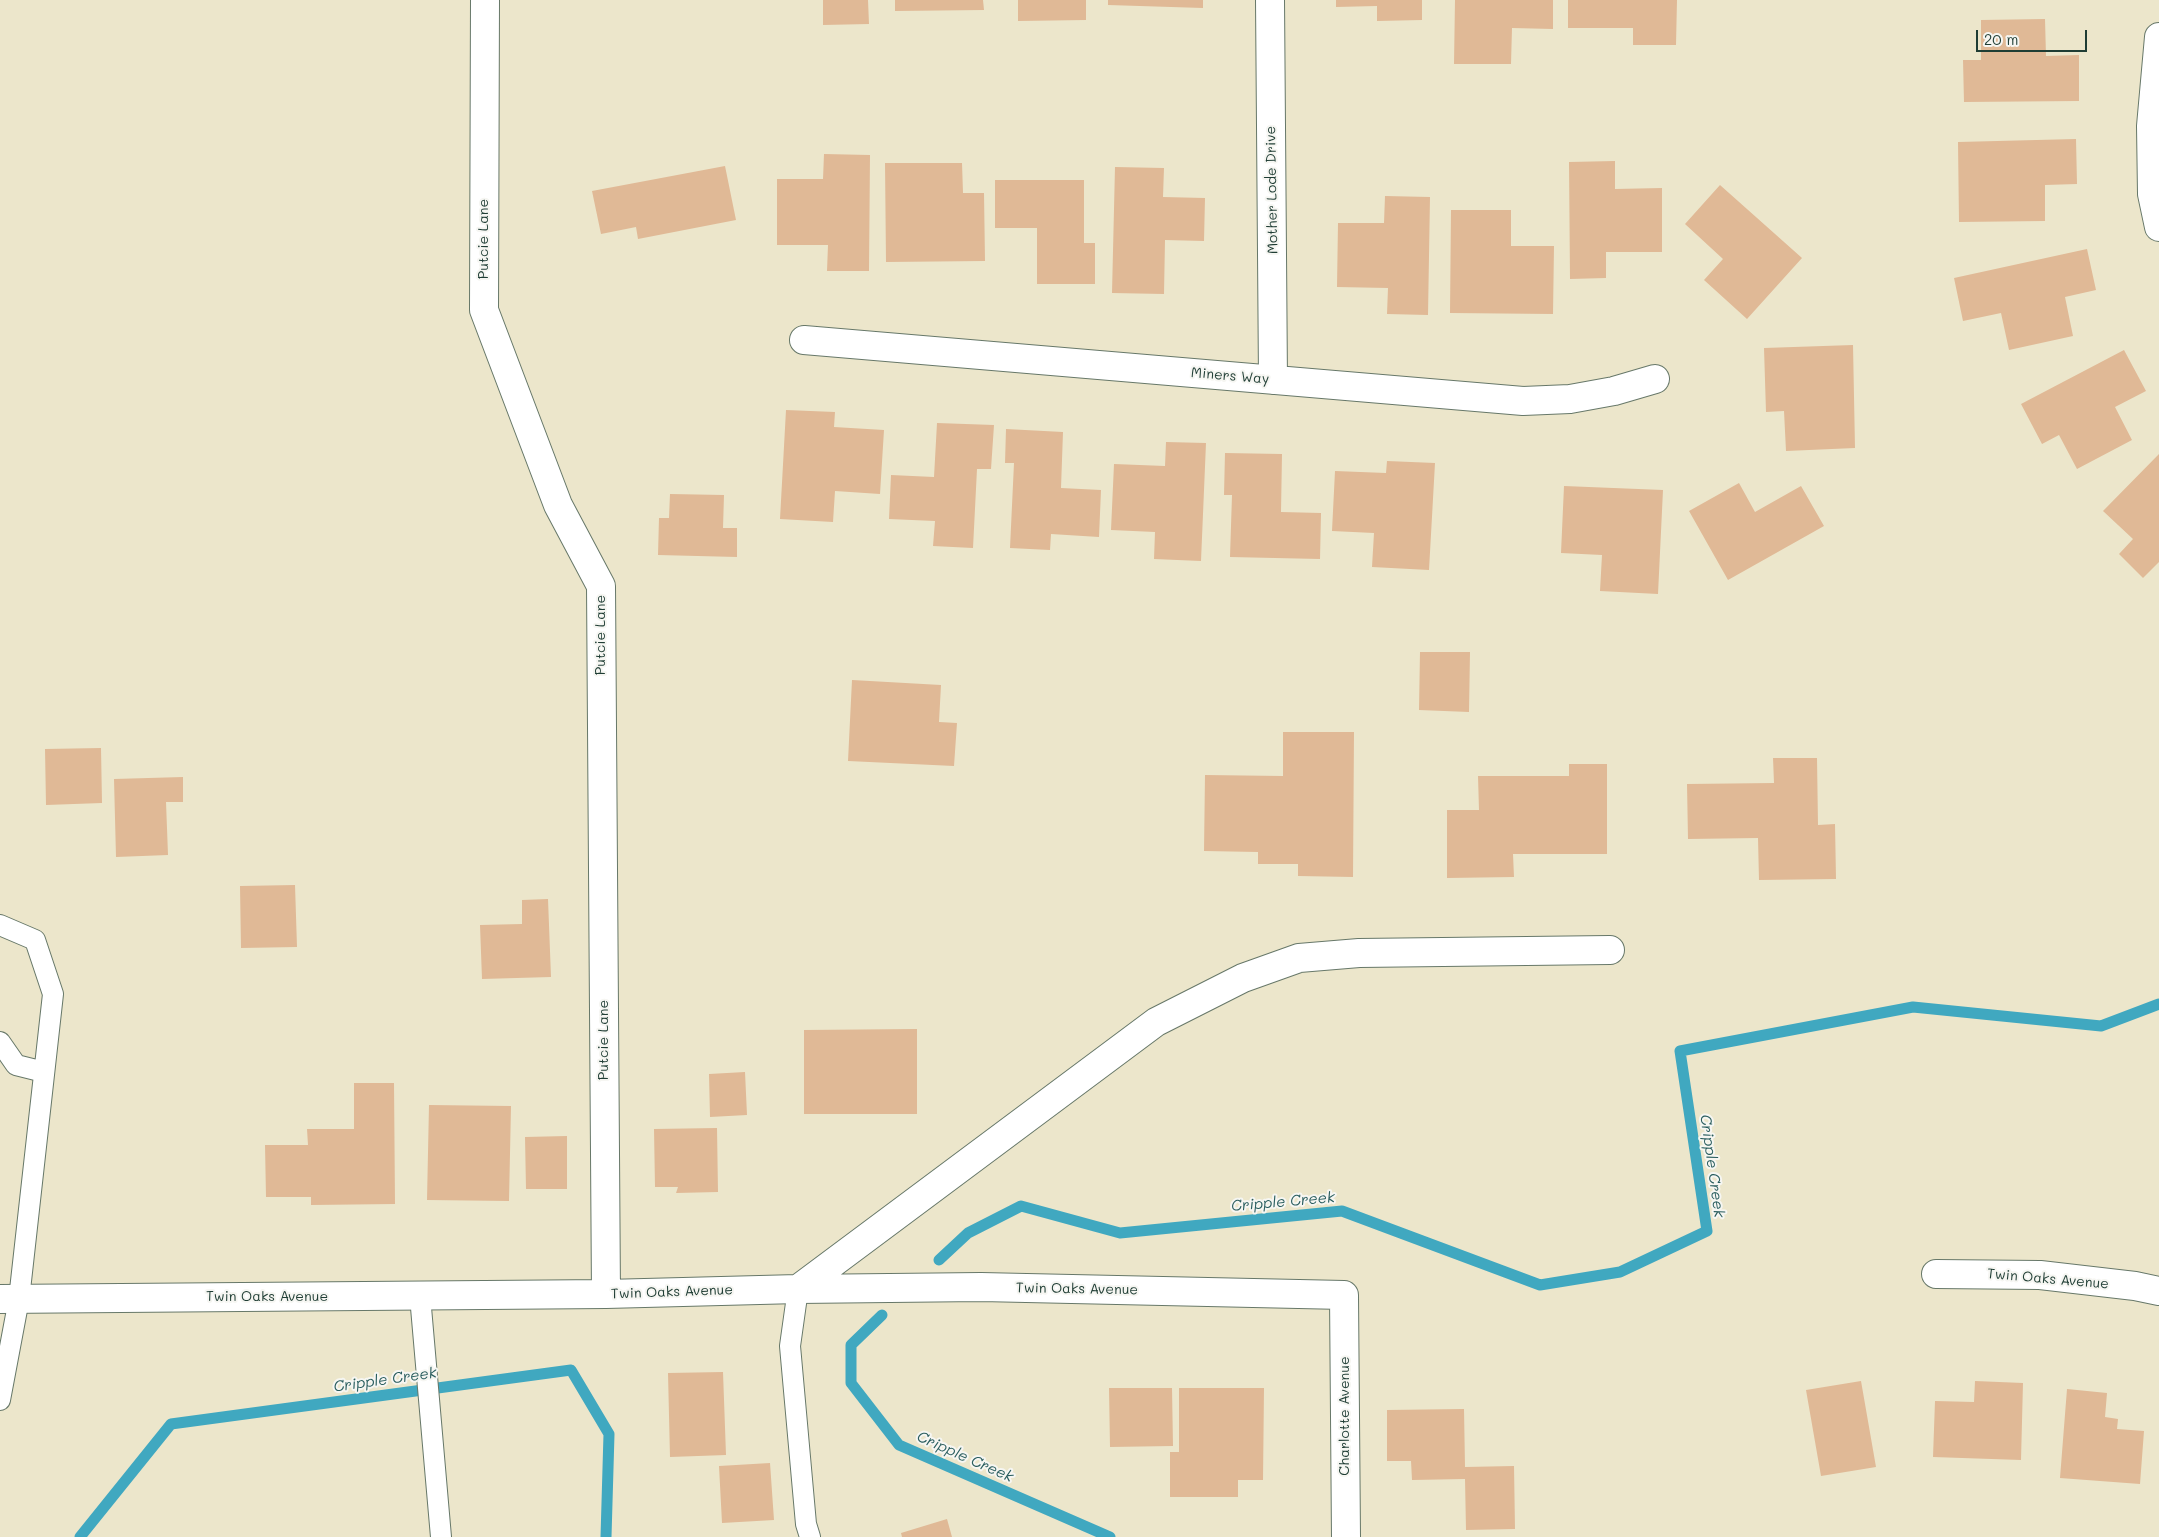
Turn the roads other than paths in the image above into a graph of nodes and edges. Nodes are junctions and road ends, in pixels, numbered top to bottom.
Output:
1 (485, 0) edge
2 (1270, 0) edge
3 (2159, 37) edge
4 (2159, 227) edge
5 (804, 340) dead end
6 (1656, 379) dead end
7 (1273, 380) junction
8 (0, 925) edge
9 (1610, 950) dead end
10 (0, 1042) edge
11 (44, 1072) junction
12 (1936, 1274) dead end
13 (798, 1289) junction
14 (2159, 1291) edge
15 (606, 1294) junction
16 (1344, 1295) joint
17 (420, 1296) junction
18 (9, 1299) edge
19 (0, 1400) edge
20 (441, 1537) edge
21 (810, 1537) edge
22 (1346, 1537) edge

1 - 15 street, Putcie Lane
2 - 7 street, Mother Lode Drive
3 - 4 street
5 - 7 street, Miners Way
6 - 7 street, Miners Way
8 - 11 lane
9 - 13 street
10 - 11 lane
11 - 18 lane
12 - 14 street, Twin Oaks Avenue
13 - 15 street, Twin Oaks Avenue
13 - 16 street, Twin Oaks Avenue
13 - 21 lane
15 - 17 street, Twin Oaks Avenue
16 - 22 street, Charlotte Avenue
17 - 18 street, Twin Oaks Avenue
17 - 20 lane
18 - 19 lane

